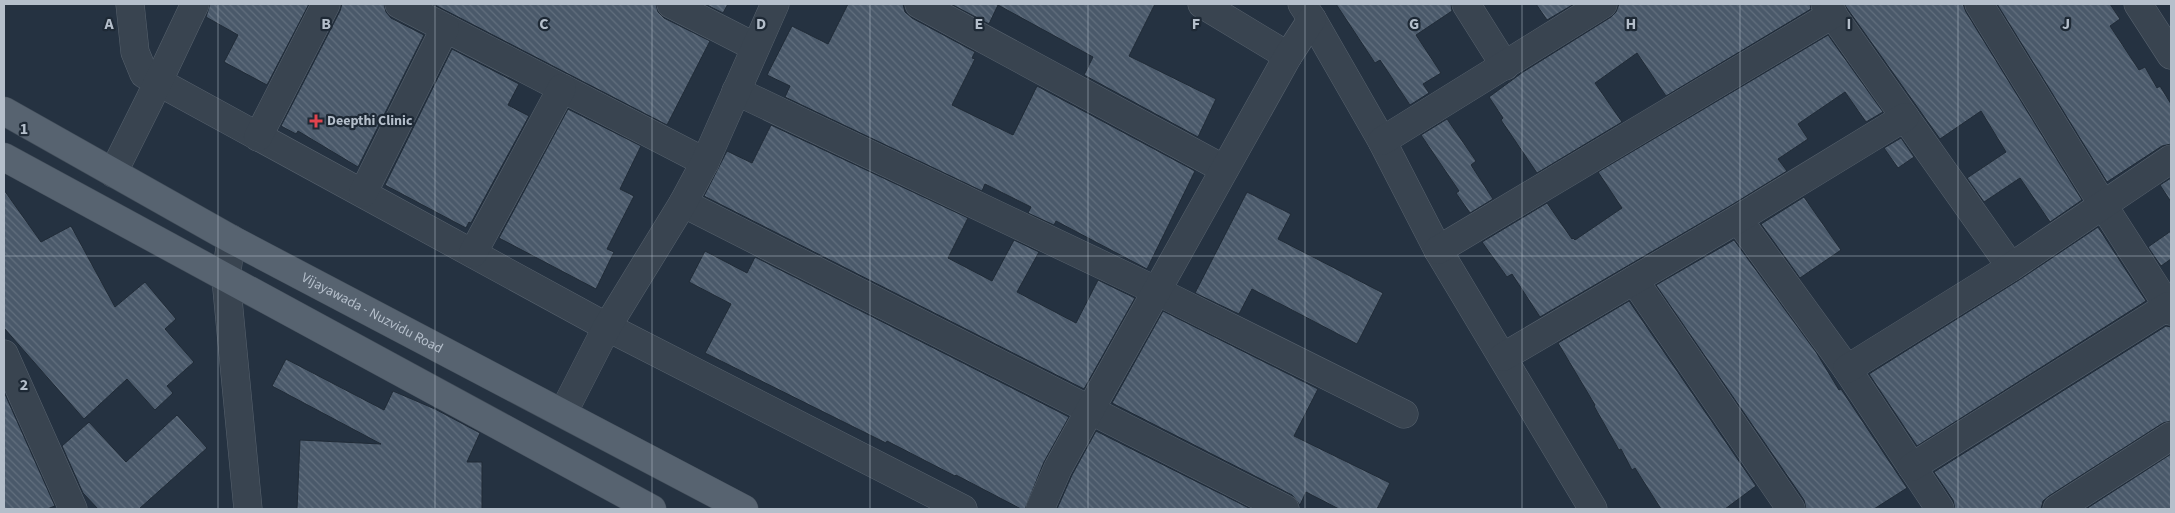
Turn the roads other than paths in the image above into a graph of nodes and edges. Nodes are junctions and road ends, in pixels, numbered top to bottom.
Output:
1 (130, 4) edge
2 (195, 4) edge
3 (326, 4) edge
4 (398, 4) edge
5 (671, 4) edge
6 (775, 4) edge
7 (919, 4) edge
8 (1202, 4) edge
9 (1466, 4) edge
10 (1603, 4) edge
11 (1979, 4) edge
12 (2138, 4) edge
13 (1829, 9) edge
14 (1307, 11) edge
15 (445, 28) junction
16 (756, 47) junction
17 (2171, 55) edge
18 (1288, 56) junction
19 (1505, 66) junction
20 (562, 88) junction
21 (154, 90) junction
22 (736, 91) junction
23 (4, 111) edge
24 (1905, 117) junction
25 (258, 136) junction
26 (1382, 141) junction
27 (4, 157) edge
28 (2171, 159) edge
29 (705, 162) junction
30 (1224, 169) junction
31 (113, 173) junction
32 (363, 193) junction
33 (683, 203) junction
34 (2102, 205) junction
35 (1738, 219) junction
36 (230, 239) junction
37 (1438, 250) junction
38 (474, 253) junction
39 (2011, 267) junction
40 (226, 279) junction
41 (1634, 280) junction
42 (1157, 290) junction
43 (2170, 308) edge
44 (603, 334) junction
45 (4, 354) edge
46 (1503, 357) junction
47 (1847, 369) junction
48 (1090, 410) junction
49 (563, 413) junction
50 (1404, 414) dead end
51 (2171, 436) edge
52 (1912, 467) junction
53 (73, 509) edge
54 (248, 509) edge
55 (652, 509) edge
56 (744, 509) edge
57 (963, 509) edge
58 (1040, 509) edge
59 (1285, 509) edge
60 (1593, 509) edge
61 (1791, 509) edge
62 (1940, 509) edge
63 (2057, 509) edge

1 - 21 street
2 - 21 street
3 - 25 street
4 - 15 street
5 - 16 street
6 - 16 street
7 - 30 street
8 - 18 street
9 - 19 street
10 - 19 street
11 - 34 street
12 - 17 street
13 - 24 street
13 - 37 street
14 - 18 street
14 - 26 street
15 - 20 street
15 - 32 street
16 - 22 street
18 - 30 street
19 - 26 street
20 - 29 street
20 - 38 street
21 - 25 street
21 - 31 street
22 - 29 street
22 - 42 street
23 - 31 main road, Vijayawada - Nuzvidu Road
24 - 35 street
24 - 39 street
25 - 32 street
26 - 37 street
27 - 40 main road
28 - 34 street
29 - 33 street
30 - 42 street
31 - 36 main road, Vijayawada - Nuzvidu Road
32 - 38 street
33 - 44 street
33 - 48 street
34 - 39 street
34 - 43 street
35 - 41 street
35 - 47 street
36 - 40 street
36 - 49 main road, Vijayawada - Nuzvidu Road
37 - 46 street
38 - 44 street
39 - 47 street
40 - 54 street
40 - 55 main road
41 - 46 street
41 - 61 street
42 - 48 street
42 - 50 street
43 - 52 street
44 - 49 street
44 - 57 street
45 - 53 street
46 - 60 street
47 - 52 street
48 - 58 street
48 - 59 street
49 - 56 main road, Vijayawada - Nuzvidu Road
51 - 63 street
52 - 62 street

